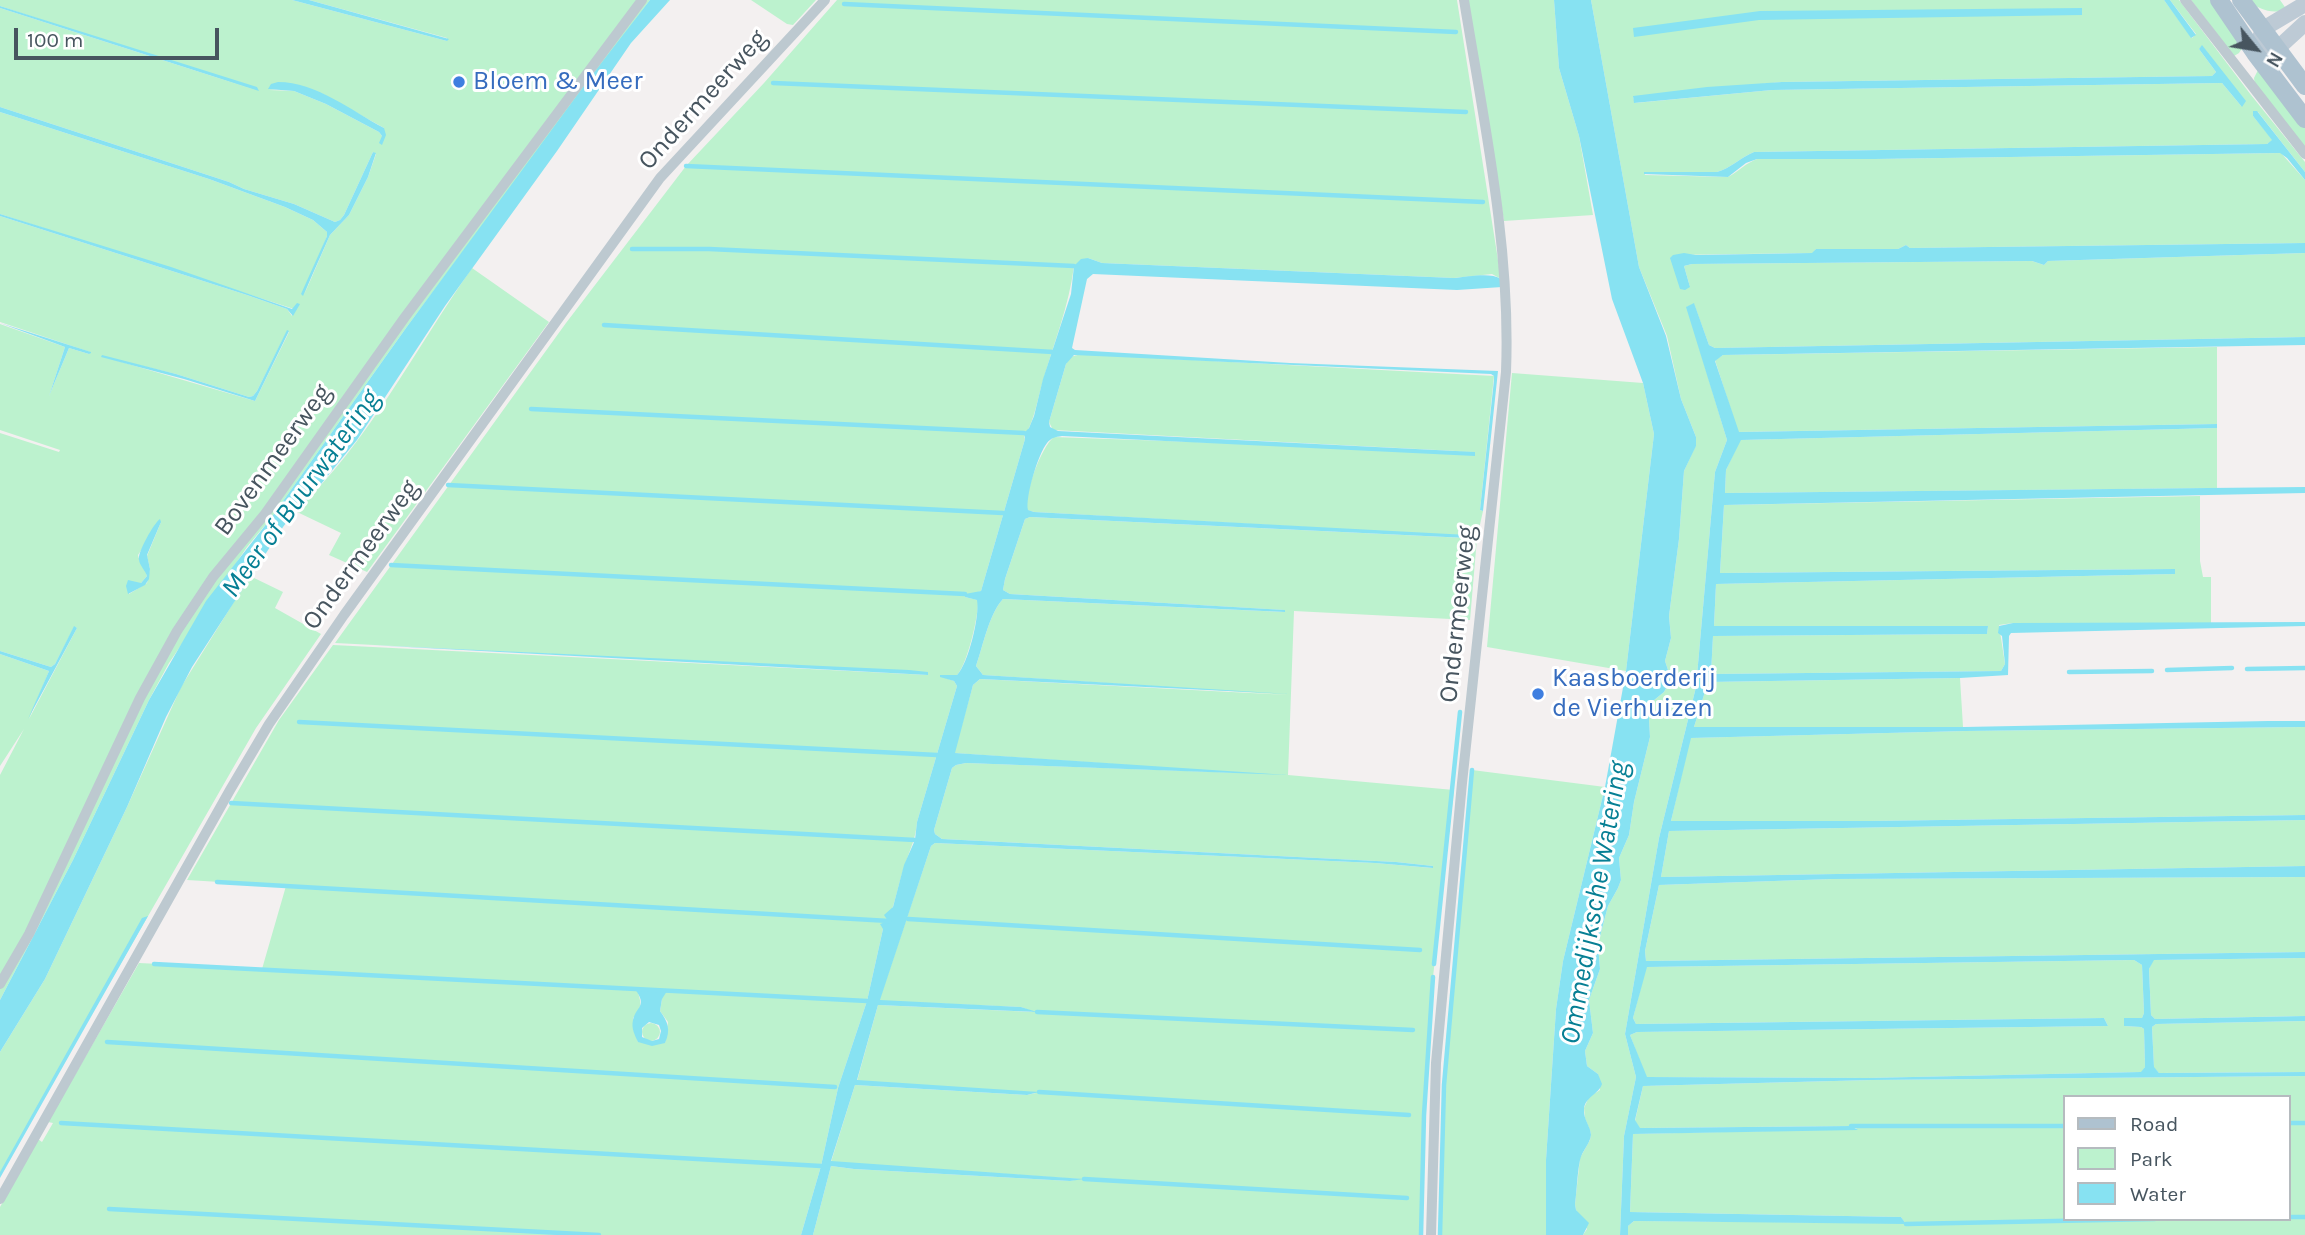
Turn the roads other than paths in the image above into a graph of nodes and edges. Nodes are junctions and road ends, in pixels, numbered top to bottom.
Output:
1 (642, 0) edge
2 (825, 0) edge
3 (1464, 0) edge
4 (2185, 0) edge
5 (2219, 0) edge
6 (2241, 0) edge
7 (2305, 4) edge
8 (2305, 23) edge
9 (2263, 29) junction
10 (2278, 48) junction
11 (2255, 53) junction
12 (2237, 68) junction
13 (2305, 86) edge
14 (2305, 119) edge
15 (2305, 154) edge
16 (0, 984) edge
17 (0, 1199) edge
18 (1431, 1235) edge

1 - 16 street, Bovenmeerweg
2 - 17 street, Ondermeerweg
3 - 18 street, Ondermeerweg
4 - 12 street
5 - 11 main road
6 - 9 main road
7 - 9 street
8 - 10 street
9 - 10 main road
9 - 11 street
10 - 11 street
10 - 13 main road
11 - 12 street
11 - 14 main road
12 - 15 street

